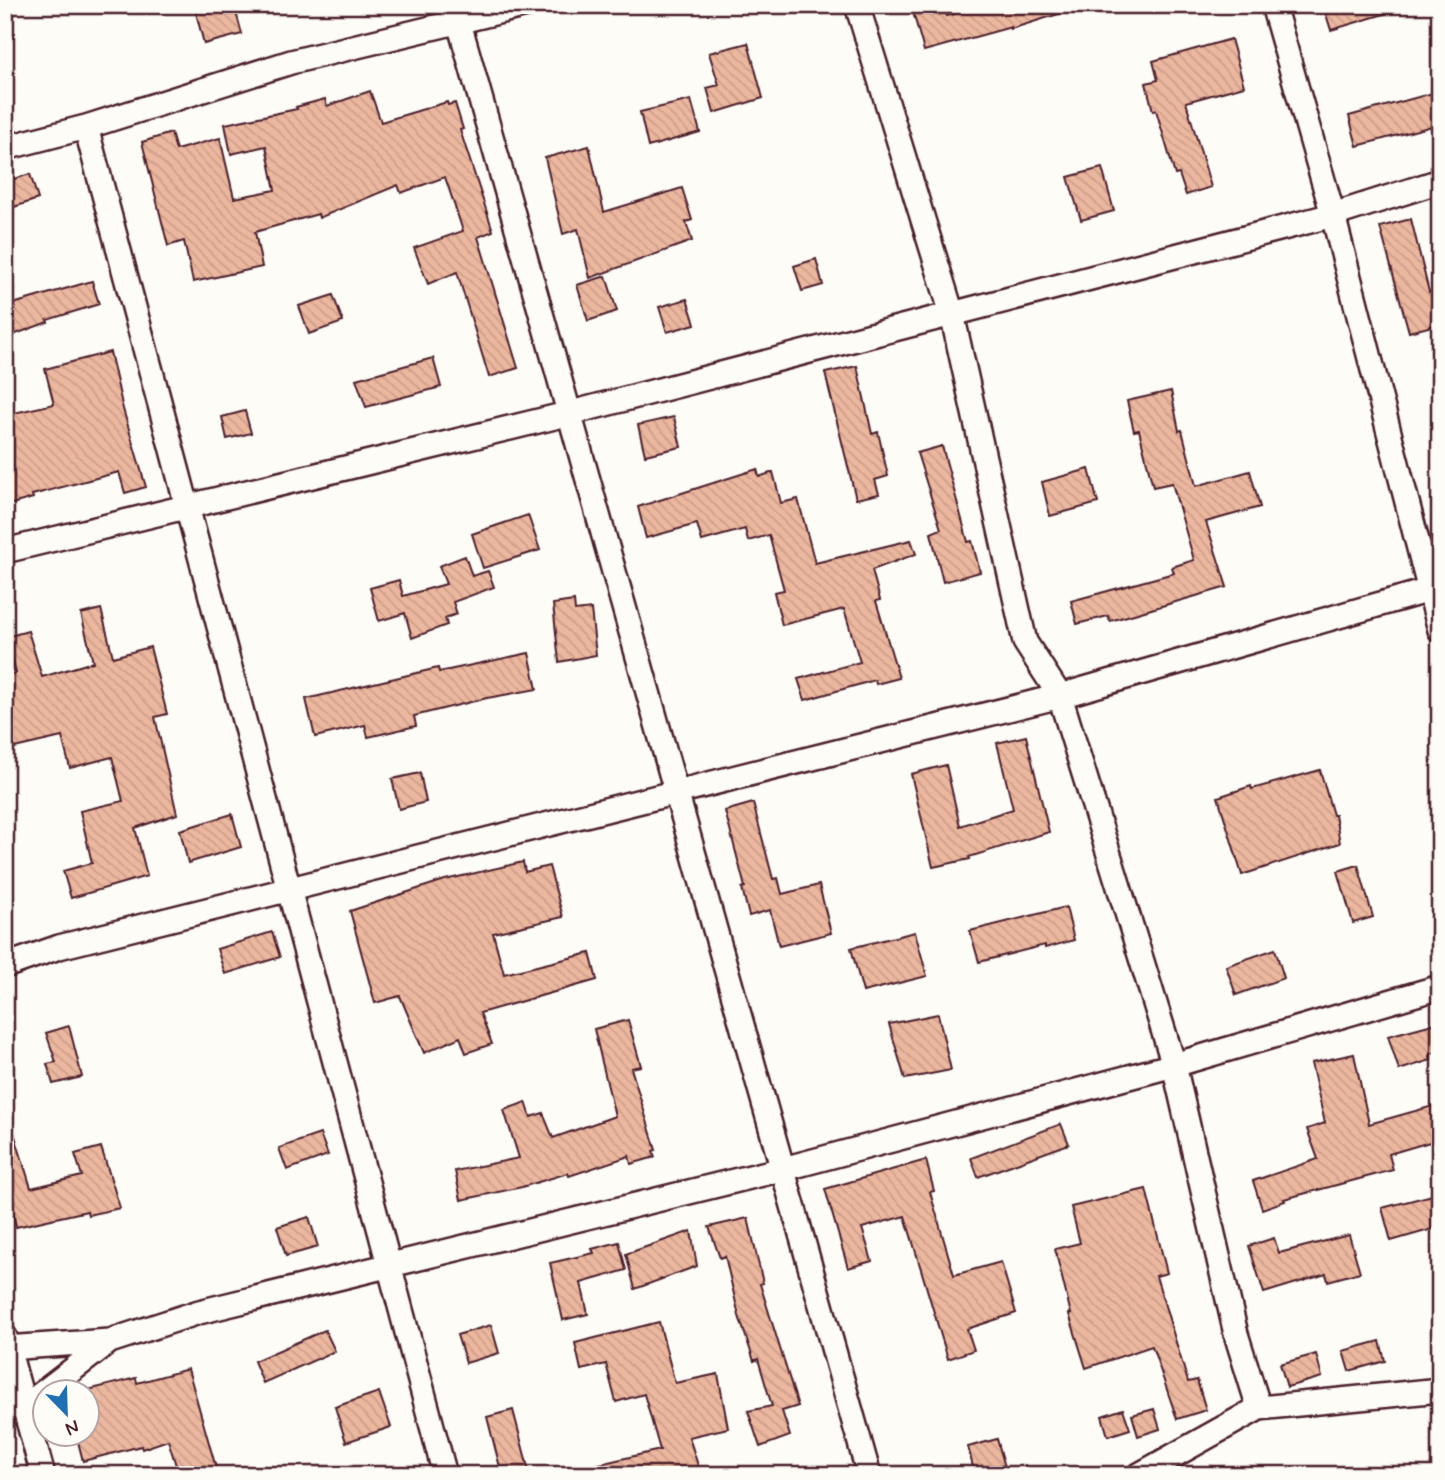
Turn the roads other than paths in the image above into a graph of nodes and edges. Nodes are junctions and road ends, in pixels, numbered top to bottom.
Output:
1 (527, 5) edge
2 (857, 5) edge
3 (1273, 5) edge
4 (456, 14) edge
5 (86, 127) junction
6 (5, 148) edge
7 (1440, 181) edge
8 (1333, 215) junction
9 (951, 314) junction
10 (570, 413) junction
11 (186, 505) junction
12 (5, 551) edge
13 (1435, 588) edge
14 (1440, 630) edge
15 (1060, 695) junction
16 (678, 793) junction
17 (289, 889) junction
18 (5, 966) edge
19 (1440, 987) edge
20 (1174, 1065) junction
21 (783, 1169) junction
22 (389, 1267) junction
23 (110, 1341) junction
24 (6, 1344) edge
25 (1440, 1390) edge
26 (15, 1406) edge
27 (1259, 1408) junction
28 (43, 1475) edge
29 (445, 1475) edge
30 (869, 1475) edge
31 (1139, 1475) edge

1 - 4 street
2 - 9 street
3 - 8 street
4 - 5 street
4 - 10 street
5 - 6 street
5 - 11 street
7 - 8 street
8 - 9 street
8 - 13 street
9 - 10 street
9 - 15 street
10 - 11 street
10 - 16 street
11 - 12 street
11 - 17 street
13 - 14 street
13 - 15 street
15 - 16 street
15 - 20 street
16 - 17 street
16 - 21 street
17 - 18 street
17 - 22 street
19 - 20 street
20 - 21 street
20 - 27 street
21 - 22 street
21 - 30 street
22 - 23 street
22 - 29 street
23 - 24 street
23 - 26 street
24 - 26 street
25 - 27 street
26 - 28 street
27 - 31 street

